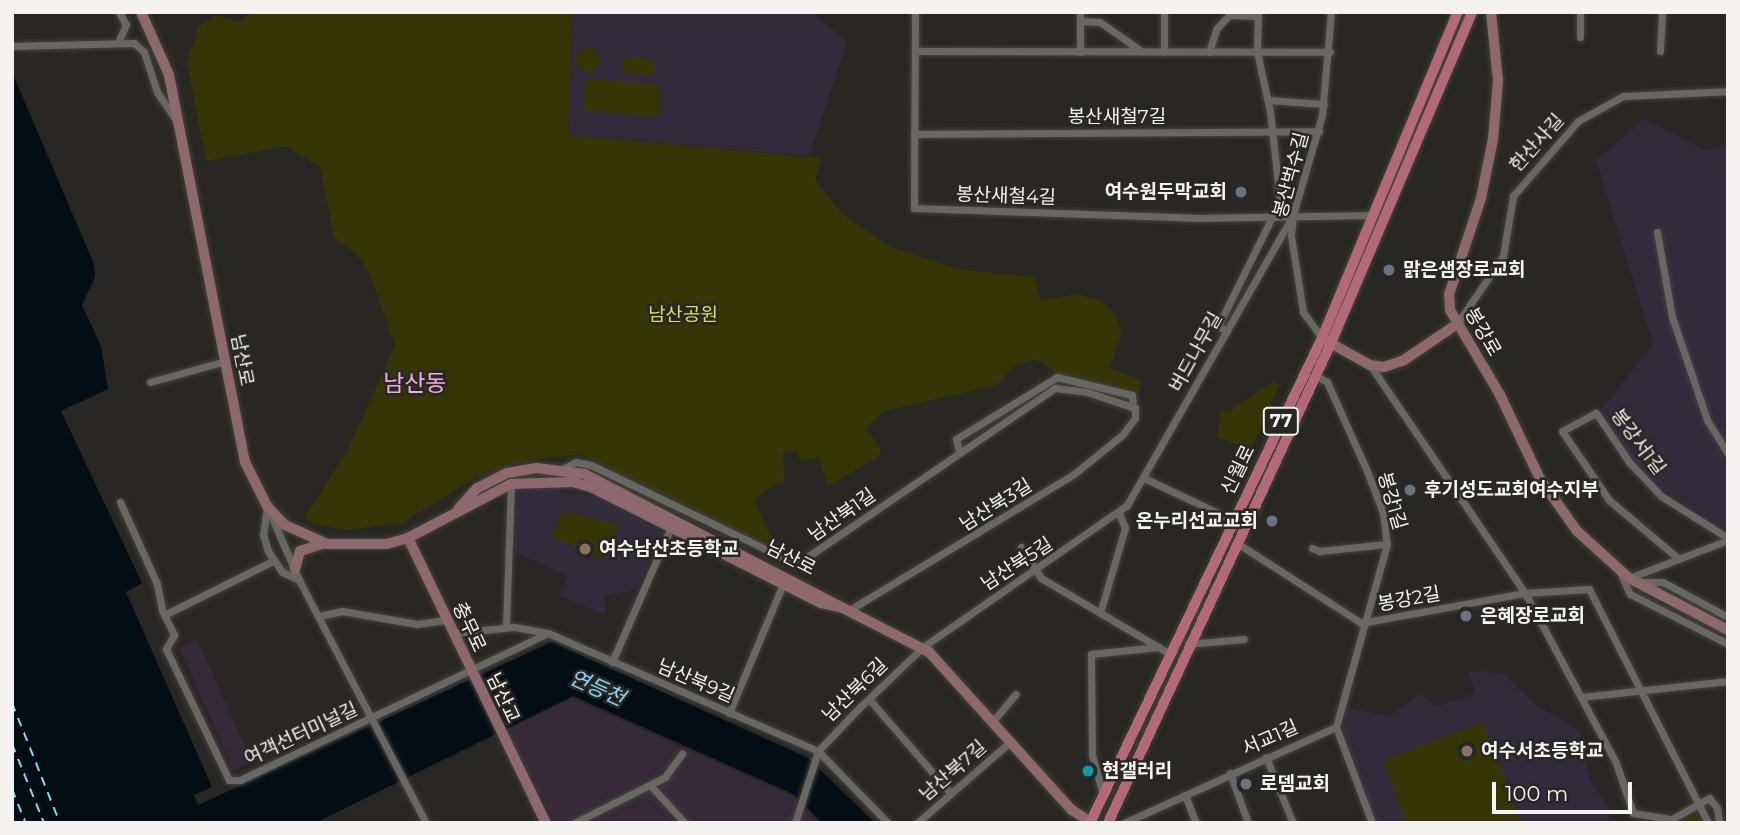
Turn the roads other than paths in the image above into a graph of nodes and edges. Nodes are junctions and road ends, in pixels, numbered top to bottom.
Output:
1 (119, 12) edge
2 (141, 12) edge
3 (915, 12) edge
4 (1164, 12) edge
5 (1331, 12) edge
6 (1458, 12) edge
7 (1472, 12) edge
8 (1491, 12) edge
9 (1580, 12) edge
10 (1662, 12) edge
11 (1258, 14) edge
12 (1080, 17) edge
13 (1580, 37) dead end
14 (119, 40) junction
15 (12, 46) edge
16 (915, 51) junction
17 (1660, 51) dead end
18 (1080, 52) junction
19 (1142, 52) junction
20 (1164, 52) junction
21 (1209, 52) junction
22 (1257, 52) junction
23 (1330, 52) junction
24 (1728, 91) edge
25 (1268, 100) junction
26 (1324, 104) junction
27 (178, 123) junction
28 (1319, 131) junction
29 (1270, 132) junction
30 (914, 134) junction
31 (1277, 215) junction
32 (1293, 215) junction
33 (1374, 215) junction
34 (1657, 232) dead end
35 (1457, 324) junction
36 (1227, 331) junction
37 (1326, 340) junction
38 (225, 361) junction
39 (1370, 365) junction
40 (1315, 375) junction
41 (150, 382) dead end
42 (1133, 405) junction
43 (959, 451) junction
44 (1728, 454) edge
45 (560, 470) junction
46 (1144, 478) junction
47 (511, 484) junction
48 (120, 502) dead end
49 (1128, 505) joint
50 (267, 506) junction
51 (458, 509) junction
52 (1119, 513) junction
53 (1233, 520) junction
54 (671, 527) junction
55 (408, 538) junction
56 (1728, 539) edge
57 (1237, 543) junction
58 (327, 544) junction
59 (1387, 544) junction
60 (1021, 547) dead end
61 (1312, 548) dead end
62 (1679, 559) junction
63 (273, 561) junction
64 (1036, 570) junction
65 (297, 574) junction
66 (1628, 577) junction
67 (783, 584) junction
68 (1525, 593) junction
69 (845, 610) junction
70 (1100, 613) junction
71 (164, 615) junction
72 (319, 616) junction
73 (1728, 617) edge
74 (446, 620) junction
75 (1365, 623) junction
76 (506, 627) junction
77 (1728, 630) edge
78 (453, 633) junction
79 (548, 633) junction
80 (1244, 639) dead end
81 (1187, 644) junction
82 (1728, 644) edge
83 (1159, 647) junction
84 (923, 648) junction
85 (1170, 654) junction
86 (612, 662) junction
87 (470, 670) junction
88 (1728, 681) edge
89 (1643, 691) junction
90 (1016, 694) dead end
91 (1581, 697) junction
92 (869, 699) junction
93 (729, 713) junction
94 (373, 717) junction
95 (993, 721) junction
96 (1336, 727) junction
97 (1010, 742) junction
98 (682, 754) dead end
99 (817, 755) junction
100 (1266, 757) junction
101 (1230, 774) junction
102 (650, 785) junction
103 (951, 794) junction
104 (1185, 794) junction
105 (1103, 795) junction
106 (1698, 801) junction
107 (1091, 822) edge
108 (426, 823) edge
109 (546, 823) edge
110 (574, 823) edge
111 (685, 823) edge
112 (795, 823) edge
113 (888, 823) edge
114 (917, 823) edge
115 (1108, 823) edge
116 (1124, 823) edge
117 (1196, 823) edge
118 (1248, 823) edge
119 (1293, 823) edge
120 (1372, 823) edge
121 (1708, 823) edge
122 (1719, 823) edge

1 - 14 street
2 - 27 street, 남산로
3 - 16 street, 봉산새철4길
4 - 20 street
5 - 23 street, 봉산벅수길
6 - 33 main road, 신월로 / 77
7 - 37 main road, 신월로 / 77
8 - 35 street, 봉강로
9 - 13 street
10 - 17 street
11 - 21 street
11 - 22 street
12 - 18 street
12 - 19 street
14 - 15 street
14 - 27 street
16 - 18 street
16 - 30 street, 봉산새철4길
18 - 19 street
19 - 20 street
20 - 21 street
21 - 22 street
22 - 23 street
22 - 25 street
23 - 26 street, 봉산벅수길
24 - 35 street, 한산사길
25 - 26 street
25 - 29 street
26 - 28 street, 봉산벅수길
27 - 38 street, 남산로
28 - 29 street, 봉산새철7길
28 - 32 street, 봉산벅수길
29 - 30 street, 봉산새철7길
29 - 31 street
30 - 31 street, 봉산새철4길
31 - 32 street, 봉산새철4길
31 - 36 street
32 - 33 street, 봉산새철4길
32 - 36 street, 버드나무길
32 - 37 street, 봉산벅수길
33 - 37 main road, 신월로 / 77
34 - 44 street
35 - 39 street
35 - 66 street, 봉강로
36 - 46 street, 버드나무길
37 - 39 street
37 - 40 main road, 신월로 / 77
37 - 53 main road, 신월로 / 77
38 - 41 street
38 - 50 street, 남산로
39 - 68 street
40 - 57 main road, 신월로 / 77
40 - 59 street, 봉강1길
42 - 43 street, 남산북1길
42 - 43 street
42 - 69 street, 남산북3길
43 - 45 street, 남산북1길
45 - 51 street, 남산로
45 - 69 street, 남산로
46 - 49 street, 버드나무길
46 - 53 street
47 - 51 street, 남산로
47 - 54 street, 남산로
47 - 76 street
48 - 71 street
49 - 52 street, 남산북5길
50 - 58 street, 남산로
50 - 63 street
50 - 65 street, 여객선터미널길
51 - 55 street, 남산로
52 - 64 street, 남산북5길
52 - 70 street
53 - 85 main road, 신월로 / 77
54 - 67 street, 남산로
54 - 86 street
55 - 58 street, 남산로
55 - 74 street, 충무로
56 - 62 street, 봉강서1길
56 - 62 street, 봉강서1길
57 - 75 street, 봉강2길
57 - 81 main road, 신월로 / 77
58 - 65 street
59 - 61 street
59 - 75 street, 봉강1길
60 - 64 street
62 - 66 street, 봉강서1길
63 - 65 street
63 - 71 street
64 - 70 street
64 - 84 street, 남산북5길
65 - 72 street, 여객선터미널길
66 - 73 street
66 - 77 street, 봉강로
66 - 82 street
67 - 69 street, 남산로
67 - 93 street
68 - 75 street, 봉강2길
68 - 89 street, 봉강2길
68 - 91 street
69 - 84 street, 남산로
70 - 83 street
71 - 94 street, 여객선터미널길
72 - 74 street
72 - 94 street, 여객선터미널길
74 - 78 street, 충무로
75 - 96 street, 봉강1길
76 - 78 street, 남산북9길
76 - 79 street, 남산북9길
78 - 87 street, 충무로
79 - 86 street, 남산북9길
79 - 87 street
80 - 81 street
81 - 115 main road, 신월로 / 77
83 - 85 street
83 - 105 street
84 - 92 street, 남산북6길
84 - 95 street, 남산로
85 - 105 main road, 신월로 / 77
86 - 93 street, 남산북9길
87 - 94 street, 충무로
87 - 109 street, 남산교
88 - 89 street
89 - 91 street
89 - 106 street, 봉강2길
90 - 95 street
91 - 106 street
92 - 99 street, 남산북6길
92 - 103 street
93 - 99 street, 남산북9길
94 - 108 street
95 - 97 street, 남산로
96 - 100 street, 서교1길
96 - 120 street
97 - 103 street, 남산북7길
97 - 107 street, 남산로
98 - 102 street
99 - 112 street
99 - 113 street, 남산북9길
100 - 101 street, 서교1길
100 - 119 street
101 - 104 street, 서교1길
101 - 118 street
102 - 110 street
102 - 111 street
103 - 114 street, 남산북7길
104 - 116 street, 서교1길
104 - 117 street
105 - 107 main road, 신월로 / 77
106 - 121 street, 봉강2길
106 - 122 street

